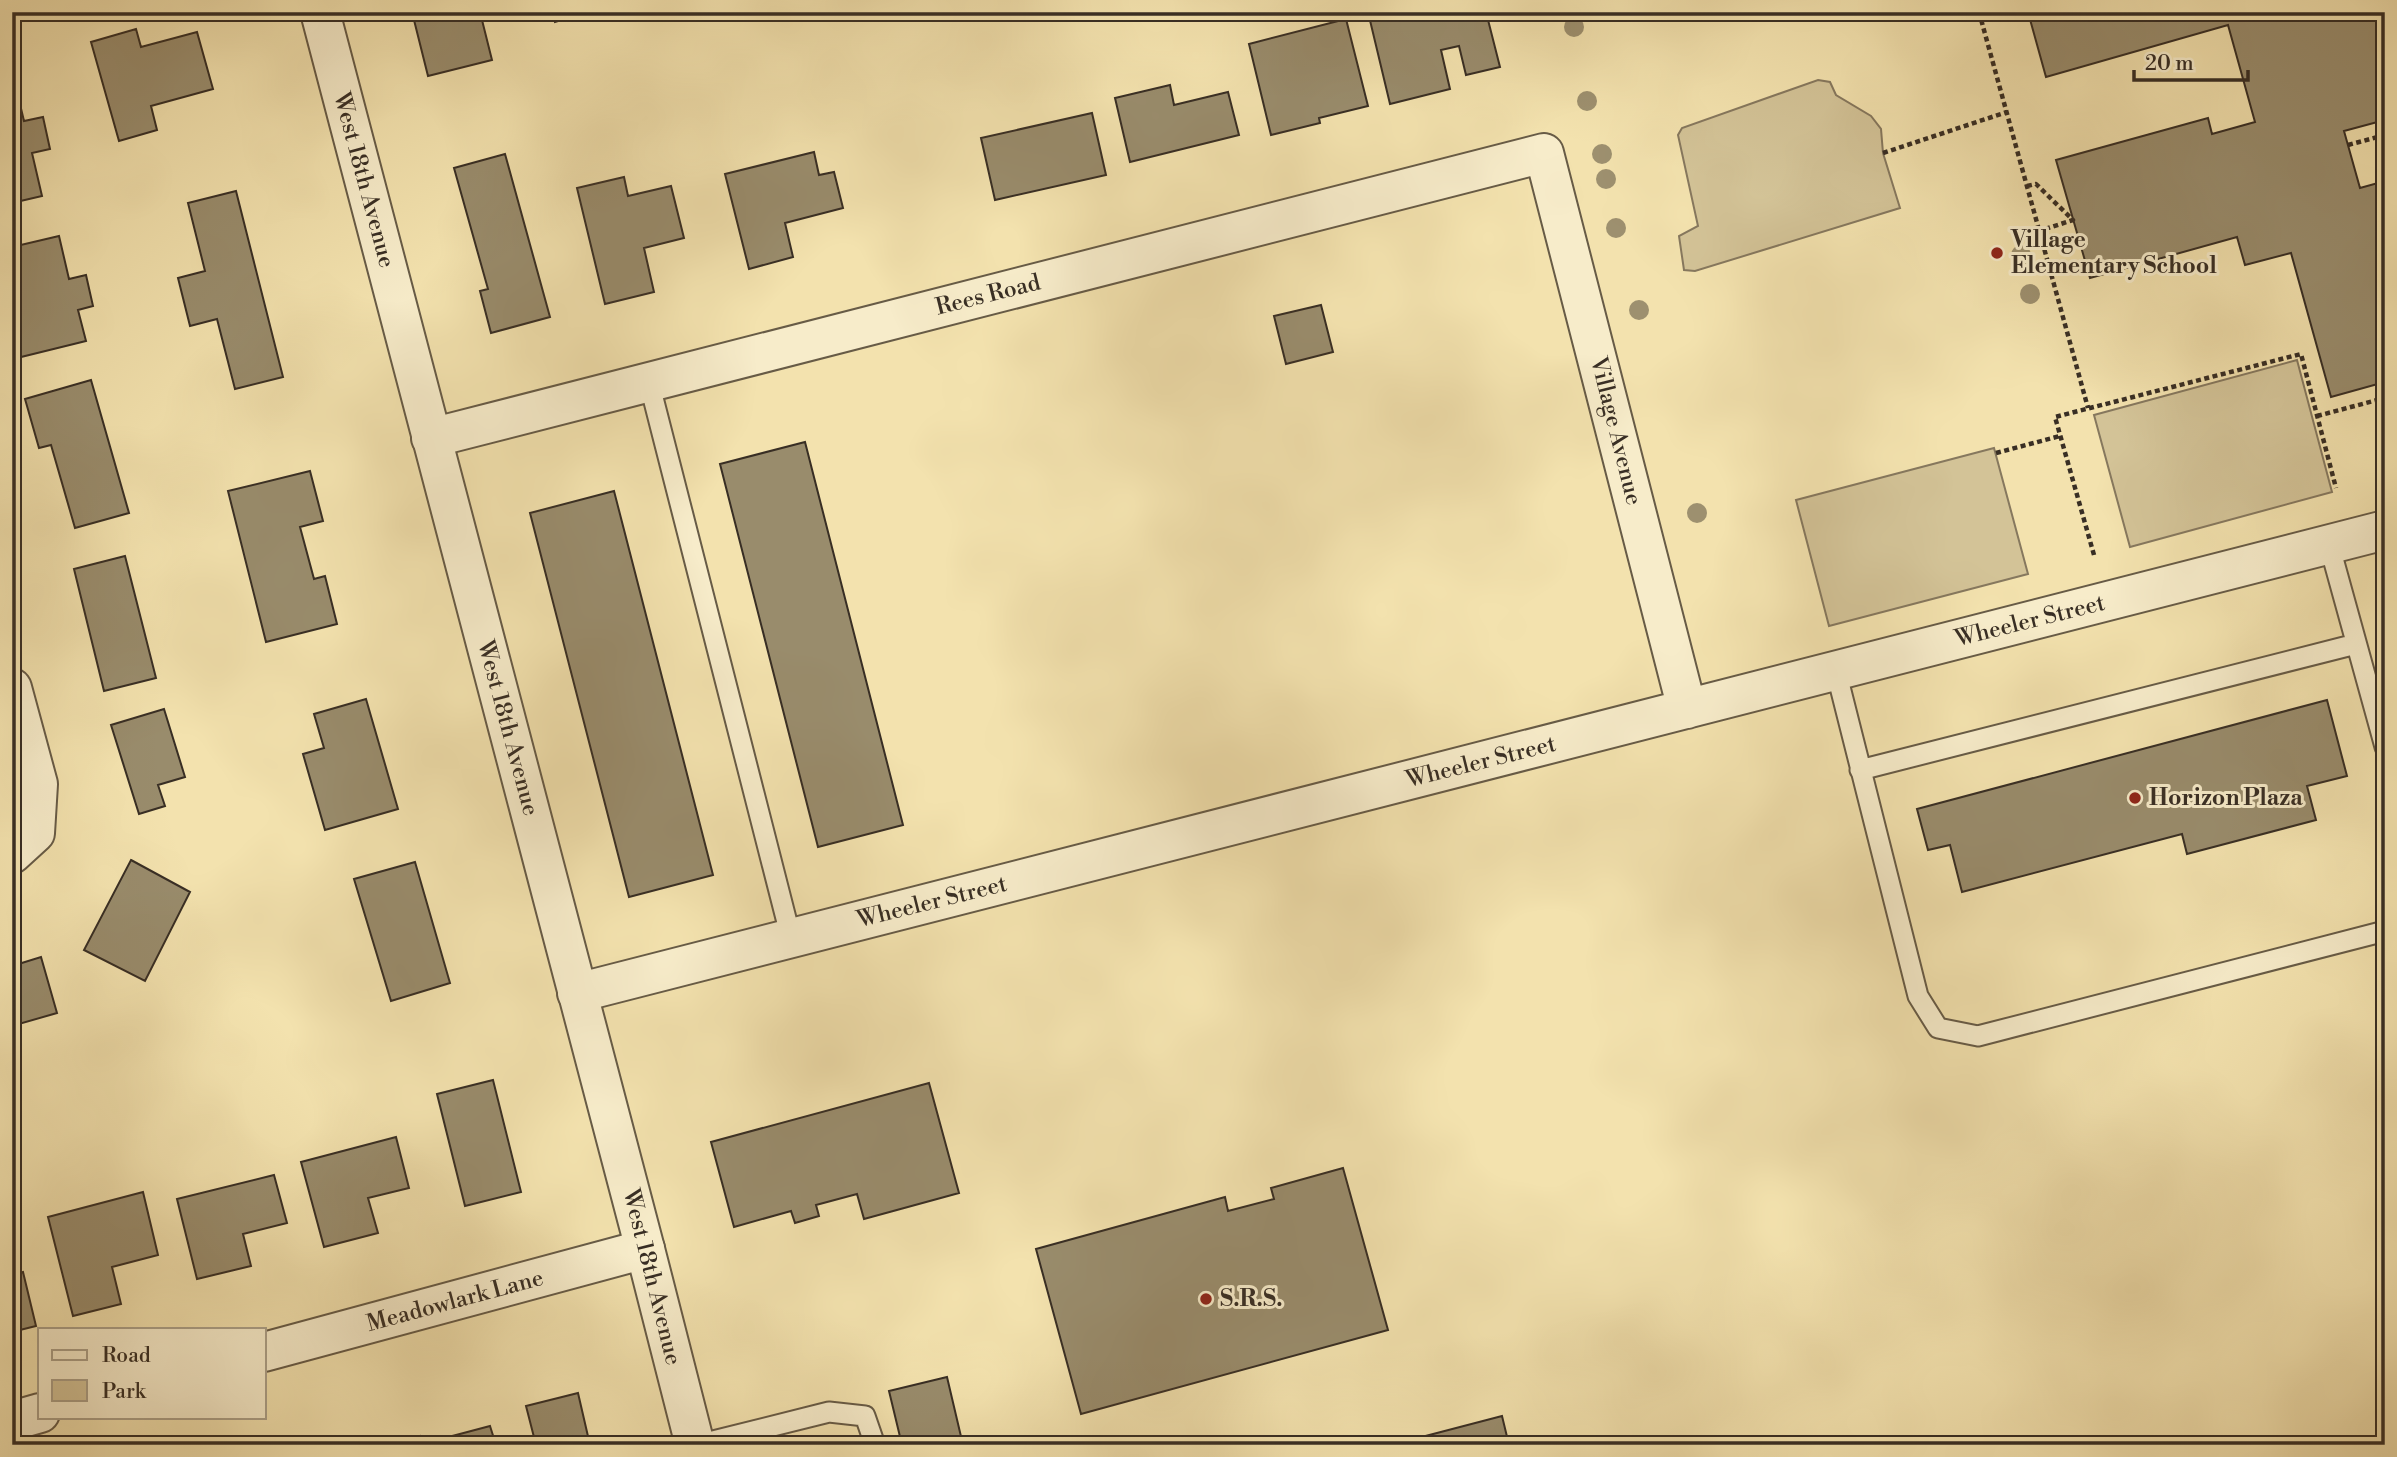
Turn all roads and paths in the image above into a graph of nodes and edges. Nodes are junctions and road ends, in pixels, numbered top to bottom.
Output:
1 (320, 12) edge
2 (1979, 12) edge
3 (2007, 113) junction
4 (2385, 135) edge
5 (2348, 145) dead end
6 (1544, 153) joint
7 (1883, 153) dead end
8 (2027, 186) junction
9 (2039, 231) junction
10 (649, 382) junction
11 (2385, 398) edge
12 (2088, 408) junction
13 (2317, 416) junction
14 (2060, 436) junction
15 (431, 438) junction
16 (1996, 453) dead end
17 (2336, 488) dead end
18 (2385, 530) edge
19 (2329, 544) junction
20 (2094, 555) dead end
21 (2356, 643) junction
22 (1836, 671) junction
23 (12, 688) edge
24 (1687, 709) junction
25 (2385, 747) edge
26 (1860, 770) junction
27 (12, 854) edge
28 (2385, 931) edge
29 (791, 938) junction
30 (577, 993) junction
31 (645, 1249) junction
32 (266, 1352) edge
33 (38, 1414) edge
34 (12, 1421) edge
35 (696, 1445) edge
36 (875, 1445) edge

1 - 15 street, West 18th Avenue
2 - 3 path
3 - 7 path
3 - 8 path
4 - 5 path
6 - 10 street, Rees Road
6 - 24 street, Village Avenue
8 - 9 path
8 - 9 path
9 - 12 path
10 - 15 street, Rees Road
10 - 29 lane
11 - 13 path
12 - 13 path
12 - 14 path
13 - 17 path
14 - 16 path
14 - 20 path
15 - 30 street, West 18th Avenue
18 - 19 street, Wheeler Street
19 - 21 lane
19 - 22 street, Wheeler Street
21 - 25 lane
21 - 26 lane
22 - 24 street, Wheeler Street
22 - 26 lane
23 - 27 street
24 - 29 street, Wheeler Street
26 - 28 lane
29 - 30 street, Wheeler Street
30 - 31 street, West 18th Avenue
31 - 32 street, Meadowlark Lane
31 - 35 street, West 18th Avenue
33 - 34 street
35 - 36 lane

